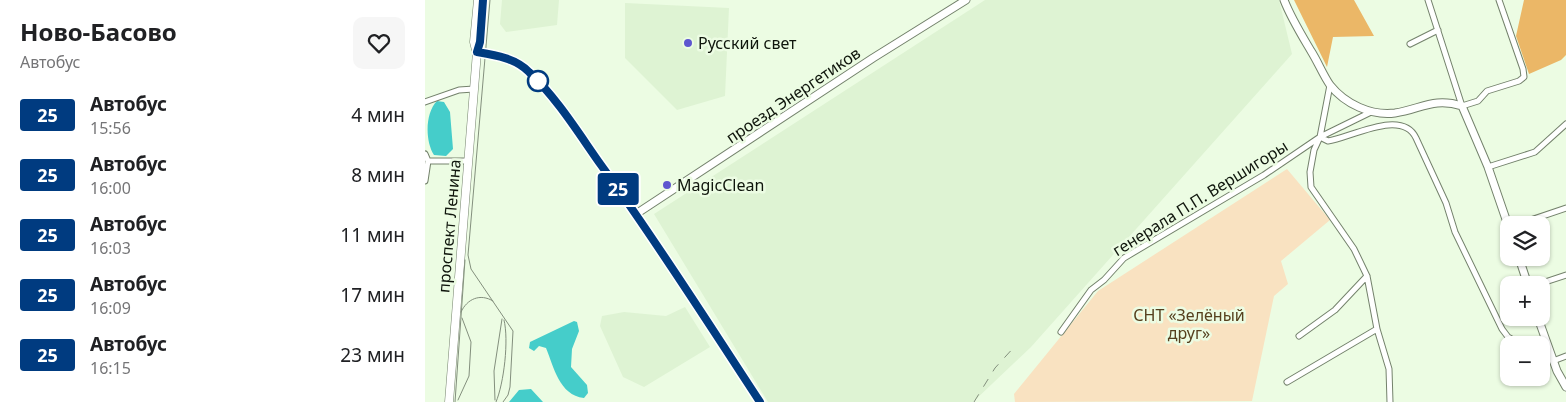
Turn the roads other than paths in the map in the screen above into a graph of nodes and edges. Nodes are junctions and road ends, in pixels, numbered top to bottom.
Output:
1 (478, 0) edge
2 (483, 0) edge
3 (967, 0) edge
4 (1284, 0) edge
5 (1428, 0) edge
6 (1499, 0) edge
7 (1438, 30) junction
8 (1410, 44) dead end
9 (477, 52) junction
10 (1330, 85) junction
11 (474, 90) junction
12 (425, 102) edge
13 (1462, 106) junction
14 (425, 107) edge
15 (1371, 112) junction
16 (1566, 124) edge
17 (1320, 137) junction
18 (425, 154) edge
19 (428, 161) junction
20 (468, 161) junction
21 (1488, 167) junction
22 (425, 181) edge
23 (1566, 208) edge
24 (636, 214) junction
25 (1505, 216) edge
26 (1542, 216) edge
27 (1566, 275) edge
28 (1367, 276) junction
29 (1550, 280) edge
30 (1377, 329) junction
31 (1061, 332) dead end
32 (1299, 336) dead end
33 (1507, 336) edge
34 (1550, 353) edge
35 (1566, 356) edge
36 (1553, 361) junction
37 (1287, 382) dead end
38 (1566, 387) edge
39 (449, 402) edge
40 (760, 402) edge
41 (1390, 402) edge

1 - 9 main road, проспект Ленина
2 - 9 main road, проспект Ленина
3 - 24 street, проезд Энергетиков
4 - 10 street
5 - 7 street
6 - 13 street
7 - 8 street
7 - 13 street
9 - 11 main road, проспект Ленина
9 - 24 street
10 - 15 street
10 - 17 street
11 - 12 street
11 - 20 main road, проспект Ленина
12 - 14 street
13 - 15 street
13 - 21 street
15 - 17 street, генерала П.П. Вершигоры
16 - 21 street
17 - 28 street
17 - 31 street, генерала П.П. Вершигоры
17 - 33 street
18 - 19 street
19 - 20 street
19 - 22 street
20 - 39 main road, проспект Ленина
21 - 25 street
23 - 26 street
24 - 40 street
27 - 29 street
28 - 30 street
28 - 32 street
30 - 37 street
30 - 41 street
34 - 36 street
35 - 36 street
36 - 38 street

